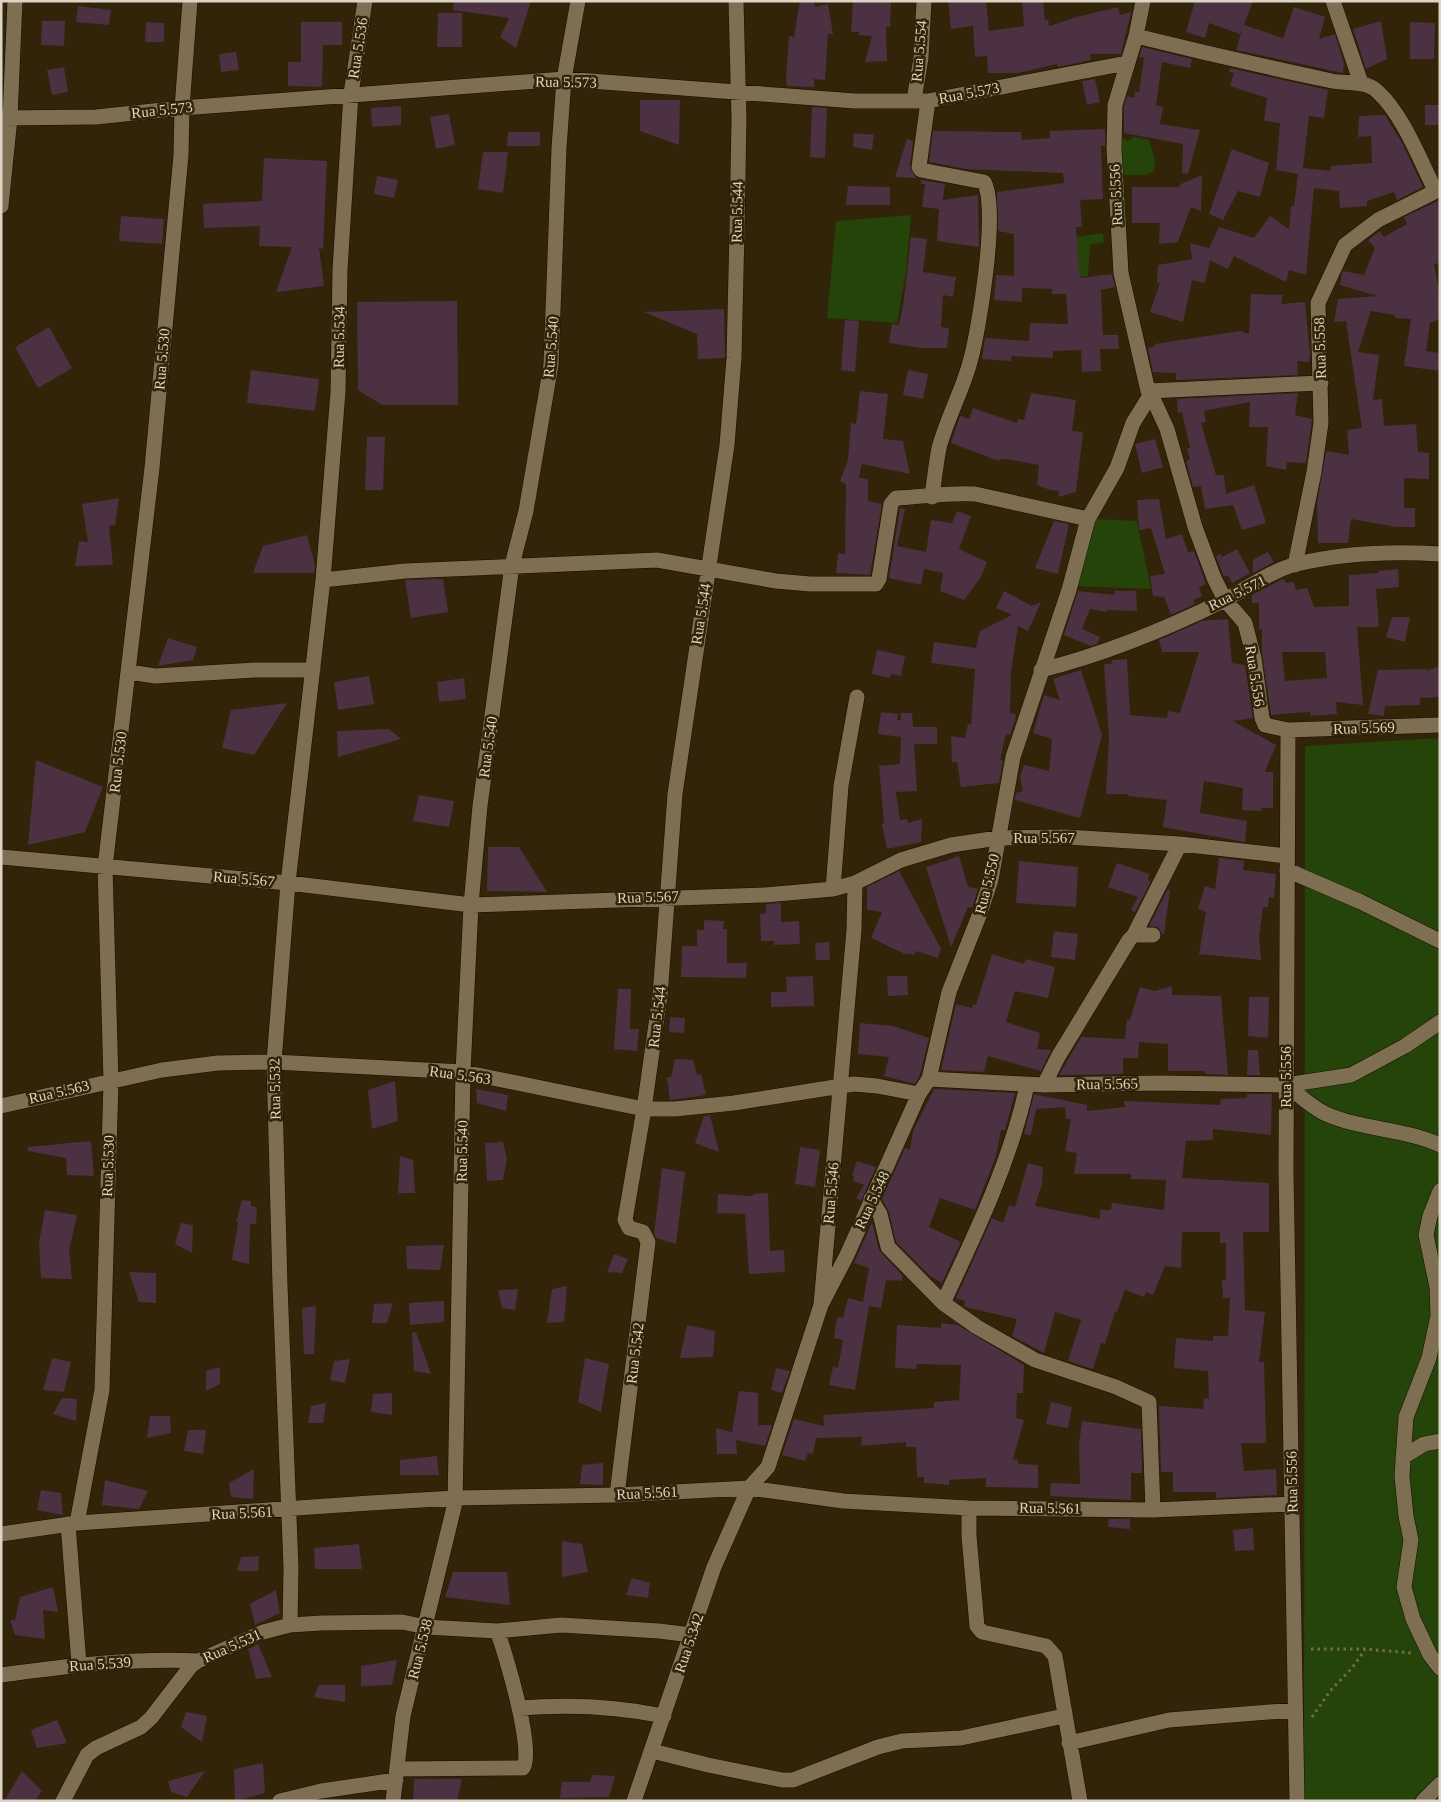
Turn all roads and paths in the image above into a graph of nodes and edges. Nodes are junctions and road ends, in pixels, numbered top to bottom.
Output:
1 (15, 1) edge
2 (190, 1) edge
3 (364, 1) edge
4 (578, 1) edge
5 (736, 1) edge
6 (924, 1) edge
7 (1143, 1) edge
8 (1333, 1) edge
9 (1136, 36) junction
10 (1127, 62) junction
11 (564, 79) junction
12 (1361, 83) junction
13 (738, 93) junction
14 (350, 94) junction
15 (921, 101) junction
16 (182, 108) junction
17 (5, 118) edge
18 (1438, 189) edge
19 (1, 206) edge
20 (1321, 383) junction
21 (1149, 392) junction
22 (932, 497) junction
23 (1088, 519) junction
24 (1440, 554) edge
25 (512, 565) junction
26 (1295, 565) junction
27 (708, 570) junction
28 (323, 580) junction
29 (1225, 600) junction
30 (313, 670) junction
31 (1041, 670) junction
32 (129, 672) junction
33 (857, 697) dead end
34 (1440, 725) edge
35 (1288, 730) junction
36 (998, 838) junction
37 (1180, 844) junction
38 (1, 857) edge
39 (1287, 863) junction
40 (105, 867) junction
41 (288, 883) junction
42 (855, 883) junction
43 (833, 888) junction
44 (667, 897) junction
45 (471, 904) junction
46 (1134, 934) junction
47 (1154, 935) dead end
48 (1440, 941) edge
49 (1440, 1022) edge
50 (274, 1062) junction
51 (463, 1072) junction
52 (929, 1079) junction
53 (110, 1081) junction
54 (1027, 1085) junction
55 (1044, 1085) junction
56 (1286, 1085) junction
57 (840, 1086) junction
58 (919, 1094) junction
59 (1, 1106) edge
60 (644, 1109) junction
61 (1440, 1145) edge
62 (1440, 1191) edge
63 (871, 1199) junction
64 (625, 1225) joint
65 (943, 1303) junction
66 (822, 1305) junction
67 (1440, 1441) edge
68 (1403, 1458) junction
69 (749, 1488) junction
70 (617, 1495) junction
71 (455, 1498) junction
72 (1292, 1504) junction
73 (969, 1508) junction
74 (288, 1510) junction
75 (1153, 1510) junction
76 (73, 1523) junction
77 (1, 1534) edge
78 (290, 1625) junction
79 (426, 1627) junction
80 (498, 1631) junction
81 (691, 1636) junction
82 (1294, 1649) junction
83 (1365, 1649) junction
84 (1430, 1654) junction
85 (198, 1660) junction
86 (79, 1664) junction
87 (1440, 1668) edge
88 (1, 1675) edge
89 (519, 1708) junction
90 (1295, 1710) junction
91 (664, 1716) junction
92 (1064, 1716) junction
93 (1295, 1739) junction
94 (1069, 1743) junction
95 (652, 1750) junction
96 (396, 1774) junction
97 (1440, 1784) edge
98 (63, 1801) edge
99 (280, 1801) edge
100 (393, 1801) edge
101 (634, 1801) edge
102 (1080, 1801) edge
103 (1297, 1801) edge
104 (1423, 1801) edge

1 - 17 street
2 - 16 street, Rua 5.530
3 - 14 street, Rua 5.536
4 - 11 street, Rua 5.540
5 - 13 street, Rua 5.544
6 - 15 street, Rua 5.554
7 - 9 street, Rua 5.556
8 - 12 street
9 - 10 street, Rua 5.556
9 - 12 street
10 - 15 street, Rua 5.573
10 - 21 street, Rua 5.556
11 - 13 street, Rua 5.573
11 - 14 street, Rua 5.573
11 - 25 street, Rua 5.540
12 - 18 street
13 - 15 street, Rua 5.573
13 - 27 street, Rua 5.544
14 - 16 street, Rua 5.573
14 - 28 street, Rua 5.534
15 - 22 street, Rua 5.554
16 - 17 street, Rua 5.573
16 - 32 street, Rua 5.530
17 - 19 street
18 - 20 street, Rua 5.558
20 - 21 street
20 - 26 street, Rua 5.558
21 - 23 street, Rua 5.550
21 - 29 street, Rua 5.556
22 - 23 street
22 - 27 street
23 - 31 street, Rua 5.550
24 - 26 street, Rua 5.571
25 - 27 street
25 - 28 street
25 - 45 street, Rua 5.540
26 - 29 street, Rua 5.571
27 - 44 street, Rua 5.544
28 - 30 street, Rua 5.534
29 - 31 street, Rua 5.571
29 - 35 street, Rua 5.556
30 - 32 street
30 - 41 street, Rua 5.532
31 - 36 street, Rua 5.550
32 - 40 street, Rua 5.530
33 - 43 street
34 - 35 street, Rua 5.569
35 - 39 street, Rua 5.556
36 - 37 street, Rua 5.567
36 - 42 street, Rua 5.567
36 - 52 street, Rua 5.550
37 - 39 street, Rua 5.567
37 - 46 street
38 - 40 street, Rua 5.567
39 - 48 street, Rua 5.567
39 - 56 street, Rua 5.556
40 - 41 street, Rua 5.567
40 - 53 street, Rua 5.530
41 - 45 street, Rua 5.567
41 - 50 street, Rua 5.532
42 - 43 street, Rua 5.567
42 - 57 street, Rua 5.546
43 - 44 street, Rua 5.567
44 - 45 street, Rua 5.567
44 - 60 street, Rua 5.544
45 - 51 street, Rua 5.540
46 - 47 street
46 - 55 street
49 - 56 street, Rua 5.565
50 - 51 street, Rua 5.563
50 - 53 street, Rua 5.563
50 - 74 street, Rua 5.532
51 - 60 street, Rua 5.563
51 - 71 street, Rua 5.540
52 - 54 street, Rua 5.565
52 - 58 street, Rua 5.550
53 - 59 street, Rua 5.563
53 - 76 street, Rua 5.530
54 - 55 street, Rua 5.565
54 - 65 street
55 - 56 street, Rua 5.565
56 - 61 street
56 - 72 street, Rua 5.556
57 - 58 street, Rua 5.563
57 - 60 street, Rua 5.563
57 - 66 street, Rua 5.546
58 - 63 street, Rua 5.548
60 - 64 street, Rua 5.544
62 - 68 street
63 - 65 street
63 - 66 street, Rua 5.548
64 - 70 street, Rua 5.542
65 - 75 street
66 - 69 street, Rua 5.546
67 - 68 street
68 - 84 street
69 - 70 street, Rua 5.561
69 - 73 street, Rua 5.561
69 - 81 street, Rua 5.342
70 - 71 street, Rua 5.561
71 - 74 street, Rua 5.561
71 - 79 street, Rua 5.538
72 - 75 street, Rua 5.561
72 - 82 street, Rua 5.556
73 - 75 street, Rua 5.561
73 - 92 street
74 - 76 street, Rua 5.561
74 - 78 street
76 - 77 street, Rua 5.561
76 - 86 street, Rua 5.530
78 - 79 street, Rua 5.531
78 - 85 street, Rua 5.531
79 - 80 street, Rua 5.531
79 - 96 street, Rua 5.538
80 - 81 street, Rua 5.531
80 - 89 street
81 - 91 street, Rua 5.342
82 - 83 path
82 - 90 street, Rua 5.556
83 - 84 path
83 - 93 path
84 - 87 street
85 - 86 street, Rua 5.539
85 - 98 street, Rua 5.531
86 - 88 street, Rua 5.539
89 - 91 street
89 - 96 street
90 - 93 street, Rua 5.556
90 - 94 street
91 - 95 street, Rua 5.342
92 - 94 street
92 - 95 street
93 - 103 street, Rua 5.556
94 - 102 street
95 - 101 street, Rua 5.342
96 - 99 street
96 - 100 street, Rua 5.538
97 - 104 street

